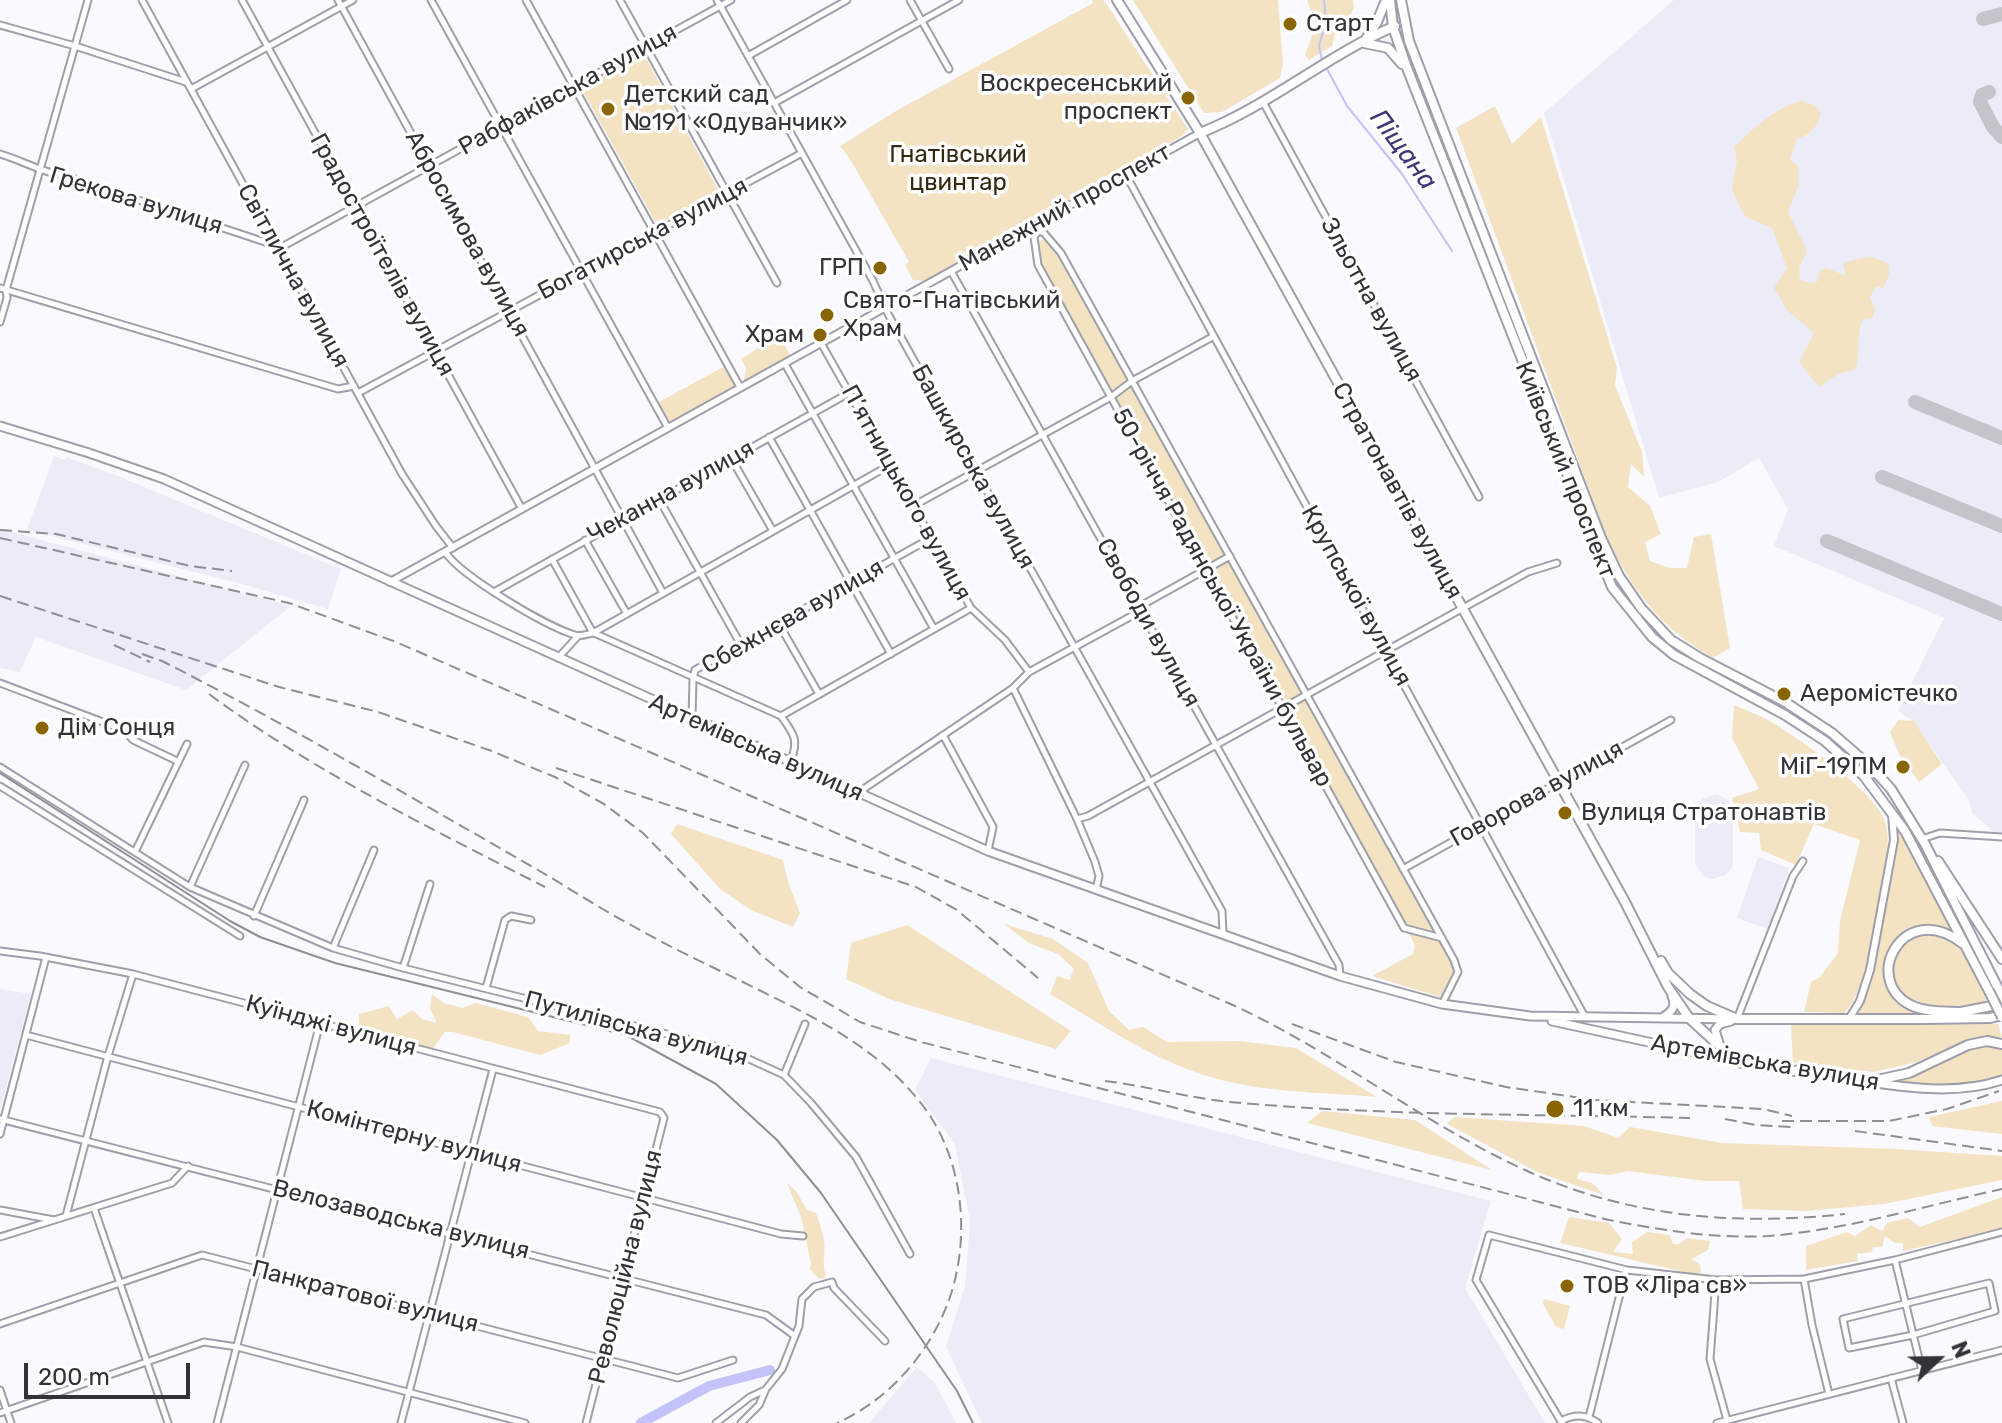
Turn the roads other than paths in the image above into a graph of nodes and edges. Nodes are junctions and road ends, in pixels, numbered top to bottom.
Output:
1 (88, 0) edge
2 (142, 0) edge
3 (242, 0) edge
4 (338, 0) edge
5 (353, 0) edge
6 (431, 0) edge
7 (526, 0) edge
8 (620, 0) edge
9 (731, 0) edge
10 (847, 0) edge
11 (910, 0) edge
12 (959, 0) edge
13 (1117, 0) edge
14 (1388, 0) edge
15 (1401, 0) edge
16 (719, 3) edge
17 (341, 7) junction
18 (921, 21) junction
19 (1404, 23) junction
20 (0, 25) edge
21 (1393, 27) junction
22 (1363, 43) junction
23 (75, 46) junction
24 (268, 47) junction
25 (646, 47) junction
26 (748, 56) junction
27 (1407, 68) junction
28 (949, 69) dead end
29 (187, 82) junction
30 (574, 86) junction
31 (191, 89) junction
32 (1263, 102) junction
33 (774, 103) junction
34 (501, 127) junction
35 (1200, 133) junction
36 (802, 153) junction
37 (0, 154) edge
38 (429, 166) junction
39 (40, 171) junction
40 (1126, 175) junction
41 (727, 193) junction
42 (355, 207) junction
43 (1036, 228) junction
44 (655, 233) junction
45 (274, 240) junction
46 (278, 249) junction
47 (951, 271) junction
48 (581, 272) junction
49 (777, 283) dead end
50 (3, 289) edge
51 (884, 308) junction
52 (509, 312) junction
53 (0, 322) edge
54 (1214, 336) junction
55 (821, 343) junction
56 (435, 351) junction
57 (785, 364) junction
58 (1132, 381) junction
59 (354, 386) junction
60 (740, 387) junction
61 (358, 393) junction
62 (849, 393) junction
63 (1111, 397) junction
64 (812, 413) junction
65 (0, 426) edge
66 (668, 428) junction
67 (1043, 435) junction
68 (769, 437) junction
69 (731, 458) junction
70 (890, 465) junction
71 (595, 469) junction
72 (976, 472) junction
73 (853, 485) junction
74 (1479, 497) dead end
75 (659, 499) junction
76 (913, 506) junction
77 (522, 509) junction
78 (810, 510) junction
79 (622, 520) junction
80 (773, 531) junction
81 (931, 538) junction
82 (585, 540) junction
83 (453, 548) junction
84 (445, 552) junction
85 (1230, 556) junction
86 (894, 558) junction
87 (552, 559) junction
88 (1557, 563) dead end
89 (1206, 569) junction
90 (700, 572) junction
91 (390, 582) junction
92 (851, 583) junction
93 (494, 592) junction
94 (663, 593) junction
95 (1462, 607) junction
96 (971, 608) junction
97 (1141, 609) junction
98 (627, 614) junction
99 (779, 624) junction
100 (934, 629) junction
101 (593, 633) junction
102 (578, 636) junction
103 (741, 645) junction
104 (1074, 647) junction
105 (1385, 650) junction
106 (891, 654) junction
107 (558, 658) junction
108 (1029, 672) junction
109 (1739, 678) junction
110 (693, 679) junction
111 (0, 683) edge
112 (1013, 688) junction
113 (1762, 690) junction
114 (1737, 691) junction
115 (819, 694) junction
116 (1306, 694) junction
117 (1757, 700) junction
118 (1282, 707) junction
119 (781, 716) junction
120 (692, 719) junction
121 (1671, 720) dead end
122 (943, 735) junction
123 (187, 744) dead end
124 (1215, 745) junction
125 (177, 761) junction
126 (790, 763) junction
127 (245, 765) dead end
128 (0, 767) edge
129 (1150, 781) junction
130 (1558, 781) junction
131 (0, 786) edge
132 (1891, 789) junction
133 (861, 795) junction
134 (1882, 797) junction
135 (304, 800) dead end
136 (1903, 806) junction
137 (1892, 810) junction
138 (1077, 819) junction
139 (1480, 825) junction
140 (2002, 837) edge
141 (1924, 842) junction
142 (374, 850) dead end
143 (988, 851) junction
144 (135, 852) junction
145 (1803, 861) dead end
146 (1403, 869) junction
147 (430, 884) dead end
148 (190, 887) junction
149 (1096, 891) junction
150 (1625, 902) junction
151 (254, 916) junction
152 (531, 920) dead end
153 (1223, 934) junction
154 (240, 936) dead end
155 (1442, 938) junction
156 (1965, 945) junction
157 (333, 948) junction
158 (0, 951) edge
159 (46, 957) junction
160 (2002, 959) edge
161 (403, 968) junction
162 (133, 974) junction
163 (1340, 976) junction
164 (1668, 987) junction
165 (486, 988) junction
166 (1997, 992) edge
167 (1442, 1004) junction
168 (2002, 1004) edge
169 (1964, 1012) junction
170 (1530, 1016) junction
171 (2002, 1016) edge
172 (1585, 1018) junction
173 (1662, 1018) junction
174 (1689, 1018) junction
175 (1737, 1019) junction
176 (1849, 1019) junction
177 (1925, 1019) junction
178 (320, 1023) junction
179 (805, 1024) dead end
180 (26, 1035) junction
181 (2002, 1044) edge
182 (1720, 1046) junction
183 (108, 1056) junction
184 (1737, 1062) junction
185 (493, 1069) junction
186 (784, 1075) junction
187 (2002, 1080) edge
188 (1868, 1082) junction
189 (299, 1107) junction
190 (660, 1112) joint
191 (2, 1119) edge
192 (0, 1134) edge
193 (85, 1140) junction
194 (471, 1152) junction
195 (188, 1166) junction
196 (277, 1189) junction
197 (643, 1197) junction
198 (94, 1208) junction
199 (0, 1210) edge
200 (66, 1216) junction
201 (54, 1220) junction
202 (2002, 1232) edge
203 (450, 1233) junction
204 (803, 1236) dead end
205 (0, 1237) edge
206 (910, 1254) dead end
207 (1895, 1260) junction
208 (257, 1269) junction
209 (1627, 1270) junction
210 (624, 1277) junction
211 (1804, 1279) junction
212 (1716, 1280) junction
213 (120, 1283) junction
214 (1905, 1303) junction
215 (1999, 1310) edge
216 (429, 1313) junction
217 (0, 1324) edge
218 (1913, 1335) junction
219 (795, 1336) junction
220 (885, 1341) dead end
221 (237, 1347) junction
222 (2002, 1350) edge
223 (603, 1357) junction
224 (733, 1360) dead end
225 (147, 1361) junction
226 (1922, 1371) junction
227 (1891, 1378) junction
228 (766, 1389) junction
229 (0, 1390) edge
230 (410, 1392) junction
231 (1829, 1394) junction
232 (4, 1412) edge
233 (1589, 1417) junction
234 (1727, 1420) junction
235 (1561, 1422) edge
236 (11, 1423) edge
237 (168, 1423) edge
238 (217, 1423) edge
239 (401, 1423) edge
240 (525, 1423) edge
241 (586, 1423) edge
242 (716, 1423) edge
243 (741, 1423) edge
244 (1598, 1423) edge
245 (1717, 1423) edge
246 (1903, 1423) edge

1 - 23 street
2 - 29 street, Світлична вулиця
3 - 24 street, Градостроїтелiв вулиця
4 - 17 street, Абросимова вулиця
5 - 17 street
6 - 34 street
7 - 30 street
8 - 25 street
9 - 16 street, Рабфаківська вулиця
10 - 26 street
11 - 18 street
12 - 18 street
13 - 35 main road, Стратонавтів вулиця
14 - 21 main road, Київський проспект
14 - 22 main road
15 - 19 main road, Київський проспект
16 - 25 street, Рабфаківська вулиця
16 - 26 street, Башкирська вулиця
17 - 24 street
17 - 38 street, Абросимова вулиця
18 - 28 street
18 - 33 street
19 - 21 main road, Манежний проспект
19 - 109 main road, Київський проспект
20 - 23 street
21 - 22 main road, Манежний проспект
21 - 27 main road, Київський проспект
22 - 27 main road
22 - 32 main road, Манежний проспект
23 - 29 street
23 - 39 street
24 - 31 street
24 - 42 street, Градостроїтелiв вулиця
25 - 30 street, Рабфаківська вулиця
25 - 41 street
26 - 33 street, Башкирська вулиця
27 - 114 main road, Київський проспект
29 - 31 street, Світлична вулиця
30 - 34 street, Рабфаківська вулиця
30 - 44 street
31 - 45 street, Світлична вулиця
32 - 35 main road, Манежний проспект
32 - 74 street, Зльотна вулиця
33 - 36 street, Башкирська вулиця
34 - 38 street, Рабфаківська вулиця
34 - 48 street
35 - 40 street, Манежний проспект
35 - 95 main road, Стратонавтів вулиця
36 - 41 street, Богатирська вулиця
36 - 51 street, Башкирська вулиця
37 - 39 street, Грекова вулиця
38 - 42 street, Рабфаківська вулиця
38 - 52 street, Абросимова вулиця
39 - 45 street, Грекова вулиця
39 - 50 street
40 - 43 street, Манежний проспект
40 - 54 street, Крупської вулиця
41 - 44 street, Богатирська вулиця
41 - 49 street
42 - 46 street, Рабфаківська вулиця
42 - 56 street, Градостроїтелiв вулиця
43 - 47 street, Манежний проспект
43 - 58 street, 50-річчя Радянської України бульвар
43 - 63 street, 50-річчя Радянської України бульвар
44 - 48 street, Богатирська вулиця
44 - 60 street
45 - 46 street, Світлична вулиця
46 - 59 street, Світлична вулиця
47 - 51 street, Манежний проспект
47 - 67 street, Свободи вулиця
48 - 52 street, Богатирська вулиця
48 - 66 street
50 - 53 street
50 - 59 street
51 - 55 street, Манежний проспект
51 - 72 street, Башкирська вулиця
52 - 56 street, Богатирська вулиця
52 - 71 street, Абросимова вулиця
54 - 58 street
54 - 105 street, Крупської вулиця
55 - 57 street, Манежний проспект
55 - 62 street, П’ятницького вулиця
56 - 61 street, Богатирська вулиця
56 - 77 street, Градостроїтелiв вулиця
57 - 60 street, Манежний проспект
57 - 64 street
58 - 63 street
58 - 85 street, 50-річчя Радянської України бульвар
59 - 61 street, Світлична вулиця
60 - 66 street, Манежний проспект
61 - 83 street, Світлична вулиця
62 - 64 street, Чеканна вулиця
62 - 70 street, П’ятницького вулиця
63 - 67 street
63 - 89 street, 50-річчя Радянської України бульвар
64 - 68 street, Чеканна вулиця
64 - 73 street
65 - 91 main road, Артемівська вулиця
66 - 71 street, Манежний проспект
67 - 72 street
67 - 97 street, Свободи вулиця
68 - 69 street, Чеканна вулиця
68 - 78 street
69 - 75 street, Чеканна вулиця
69 - 80 street
70 - 73 street
70 - 76 street, П’ятницького вулиця
71 - 77 street, Манежний проспект
71 - 79 street, Абросимова вулиця
72 - 76 street
72 - 104 street, Башкирська вулиця
73 - 78 street
73 - 86 street
75 - 79 street, Чеканна вулиця
75 - 90 street
76 - 81 street, П’ятницького вулиця
77 - 83 street, Манежний проспект
78 - 80 street
78 - 92 street
79 - 82 street, Чеканна вулиця
79 - 94 street, Абросимова вулиця
80 - 90 street
81 - 86 street, Сбежнєва вулиця
81 - 96 street, П’ятницького вулиця
82 - 87 street, Чеканна вулиця
82 - 98 street
83 - 84 street, Манежний проспект
84 - 91 street, Манежний проспект
84 - 93 street
85 - 89 street
85 - 116 street, 50-річчя Радянської України бульвар
86 - 92 street, Сбежнєва вулиця
86 - 100 street
87 - 93 street, Чеканна вулиця
87 - 101 street
88 - 95 street
89 - 97 street
89 - 118 street, 50-річчя Радянської України бульвар
90 - 94 street
90 - 103 street
91 - 107 main road, Артемівська вулиця
92 - 99 street, Сбежнєва вулиця
92 - 106 street
93 - 102 street
94 - 98 street
95 - 105 street
95 - 130 main road, Стратонавтів вулиця
96 - 100 street
96 - 108 street, П’ятницького вулиця
97 - 104 street
97 - 124 street, Свободи вулиця
98 - 101 street
99 - 103 street, Сбежнєва вулиця
99 - 115 street
100 - 106 street
101 - 102 street
101 - 110 street, Артемівська вулиця
102 - 107 street
103 - 110 street, Сбежнєва вулиця
104 - 108 street
104 - 129 street, Башкирська вулиця
105 - 116 street
105 - 139 street, Крупської вулиця
106 - 115 street
107 - 120 main road, Артемівська вулиця
108 - 112 street
109 - 113 main road, Київський проспект
109 - 114 main road
110 - 119 street, Артемівська вулиця
110 - 120 street, Сбежнєва вулиця
111 - 125 street
112 - 122 street
112 - 138 street
113 - 117 main road
113 - 132 main road, Київський проспект
114 - 117 main road, Київський проспект
115 - 119 street
116 - 118 street
116 - 146 street, 50-річчя Радянської України бульвар
117 - 134 main road, Київський проспект
118 - 124 street
118 - 155 street, 50-річчя Радянської України бульвар
119 - 126 street, Артемівська вулиця
120 - 126 main road, Артемівська вулиця
121 - 130 street, Говорова вулиця
122 - 133 street
122 - 143 street
123 - 125 street
124 - 129 street
124 - 163 street, Свободи вулиця
125 - 144 street
126 - 133 main road, Артемівська вулиця
127 - 148 street
128 - 144 street, Путилівська вулиця
129 - 138 street
129 - 153 street, Башкирська вулиця
130 - 139 street, Говорова вулиця
130 - 150 main road, Стратонавтів вулиця
131 - 154 street
132 - 134 main road
132 - 136 main road, Київський проспект
133 - 143 main road, Артемівська вулиця
134 - 137 main road, Київський проспект
135 - 151 street
136 - 137 main road
136 - 141 main road, Київський проспект
137 - 156 main road, Київський проспект
137 - 176 street
138 - 149 street
139 - 146 street, Говорова вулиця
139 - 172 street, Крупської вулиця
140 - 141 street
141 - 160 main road
141 - 166 main road, Київський проспект
142 - 157 street
143 - 149 main road, Артемівська вулиця
144 - 148 street, Путилівська вулиця
145 - 175 street
146 - 155 street, 50-річчя Радянської України бульвар
147 - 161 street
148 - 151 street, Путилівська вулиця
149 - 153 main road, Артемівська вулиця
150 - 164 main road, Стратонавтів вулиця
150 - 175 main road
151 - 157 street, Путилівська вулиця
152 - 165 street
153 - 163 main road, Артемівська вулиця
155 - 167 street, 50-річчя Радянської України бульвар
156 - 166 main road, Київський проспект
156 - 169 main road
157 - 161 street, Путилівська вулиця
158 - 159 street, Куїнджі вулиця
159 - 162 street, Куїнджі вулиця
159 - 180 street
161 - 165 street, Путилівська вулиця
162 - 178 street, Куїнджі вулиця
162 - 183 street
163 - 167 main road, Артемівська вулиця
164 - 173 main road
164 - 174 main road, Стратонавтів вулиця
165 - 186 street, Путилівська вулиця
166 - 171 main road, bridge
167 - 170 main road, Артемівська вулиця
168 - 169 main road
169 - 177 main road
170 - 172 main road, Артемівська вулиця
170 - 184 main road, Артемівська вулиця
171 - 177 main road, Артемівська вулиця
172 - 173 main road, Артемівська вулиця
173 - 174 main road, Артемівська вулиця
174 - 175 main road, Артемівська вулиця
174 - 182 main road, Стратонавтів вулиця
175 - 176 main road, Артемівська вулиця
175 - 182 main road
176 - 177 main road, Артемівська вулиця
178 - 185 street, Куїнджі вулиця
178 - 189 street
179 - 186 street
180 - 183 street, Комінтерну вулиця
180 - 191 street
181 - 188 main road
182 - 184 main road, Стратонавтів вулиця
183 - 189 street, Комінтерну вулиця
183 - 193 street
184 - 188 main road, Артемівська вулиця
185 - 190 street, Куїнджі вулиця
185 - 194 street
186 - 206 street, Путилівська вулиця
187 - 188 main road, Артемівська вулиця
189 - 194 street, Комінтерну вулиця
189 - 196 street
190 - 197 street, Революційна вулиця
191 - 192 street
191 - 193 street, Велозаводська вулиця
193 - 195 street, Велозаводська вулиця
193 - 200 street
194 - 197 street, Комінтерну вулиця
194 - 203 street
195 - 196 street, Велозаводська вулиця
195 - 198 street
196 - 203 street, Велозаводська вулиця
196 - 208 street
197 - 204 street, Комінтерну вулиця
197 - 210 street, Революційна вулиця
198 - 200 street
198 - 213 street
199 - 201 street
200 - 201 street
201 - 205 street
202 - 207 street
203 - 210 street, Велозаводська вулиця
203 - 216 street
207 - 211 street
207 - 214 street
208 - 213 street, Панкратової вулиця
208 - 216 street, Панкратової вулиця
208 - 221 street
209 - 212 street
209 - 233 street
209 - 235 street
210 - 219 street, Велозаводська вулиця
210 - 223 street, Революційна вулиця
211 - 212 street
211 - 231 street
212 - 234 street
213 - 217 street, Панкратової вулиця
213 - 225 street
214 - 215 street
214 - 218 street
214 - 218 street
215 - 218 street
216 - 223 street, Панкратової вулиця
216 - 230 street
218 - 226 street
219 - 220 street
219 - 228 street
221 - 225 street
221 - 230 street
221 - 238 street
222 - 226 street
223 - 224 street, Панкратової вулиця
223 - 241 street, Революційна вулиця
225 - 232 street
225 - 237 street
226 - 227 street
227 - 231 street
227 - 246 street
228 - 242 street
228 - 243 street
229 - 232 street
230 - 239 street
230 - 240 street
231 - 234 street
232 - 236 street
233 - 235 street
233 - 244 street
234 - 245 street

